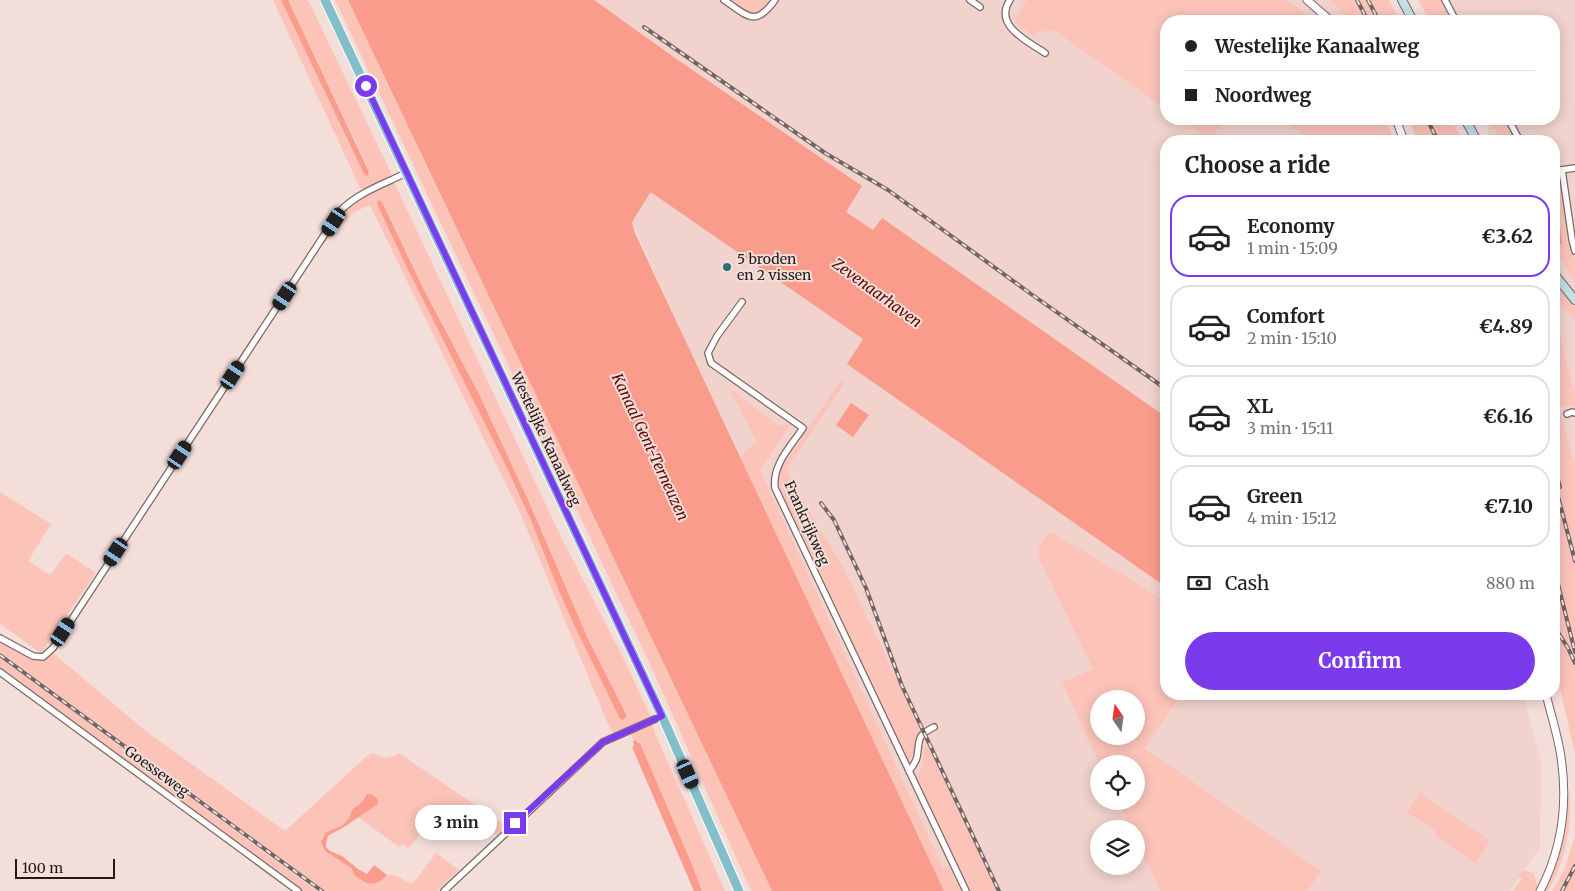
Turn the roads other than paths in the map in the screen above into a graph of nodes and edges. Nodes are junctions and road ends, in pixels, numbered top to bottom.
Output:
1 (325, 0) edge
2 (724, 0) edge
3 (775, 0) edge
4 (970, 0) edge
5 (1010, 0) edge
6 (1307, 0) edge
7 (1402, 0) edge
8 (1445, 0) edge
9 (980, 7) dead end
10 (1324, 15) edge
11 (1410, 15) edge
12 (1453, 15) edge
13 (1045, 53) dead end
14 (1575, 168) edge
15 (1562, 170) joint
16 (406, 173) junction
17 (1575, 251) edge
18 (1560, 281) edge
19 (1575, 300) edge
20 (742, 302) dead end
21 (1575, 413) edge
22 (1567, 414) dead end
23 (0, 638) edge
24 (0, 672) edge
25 (1547, 700) edge
26 (662, 716) junction
27 (934, 727) dead end
28 (909, 771) junction
29 (298, 891) edge
30 (444, 891) edge
31 (739, 891) edge
32 (966, 891) edge
33 (1540, 891) edge

1 - 16 main road, Westelijke Kanaalweg
2 - 3 street
4 - 9 street
5 - 13 street
6 - 10 street
7 - 11 main road
8 - 12 street
14 - 15 street
15 - 17 street
16 - 23 street
16 - 26 main road, Westelijke Kanaalweg
18 - 19 main road
20 - 28 street, Frankrijkweg
21 - 22 street
24 - 29 street, Goesseweg
25 - 33 street
26 - 30 street
26 - 31 main road, Westelijke Kanaalweg
27 - 28 street
28 - 32 street, Frankrijkweg

